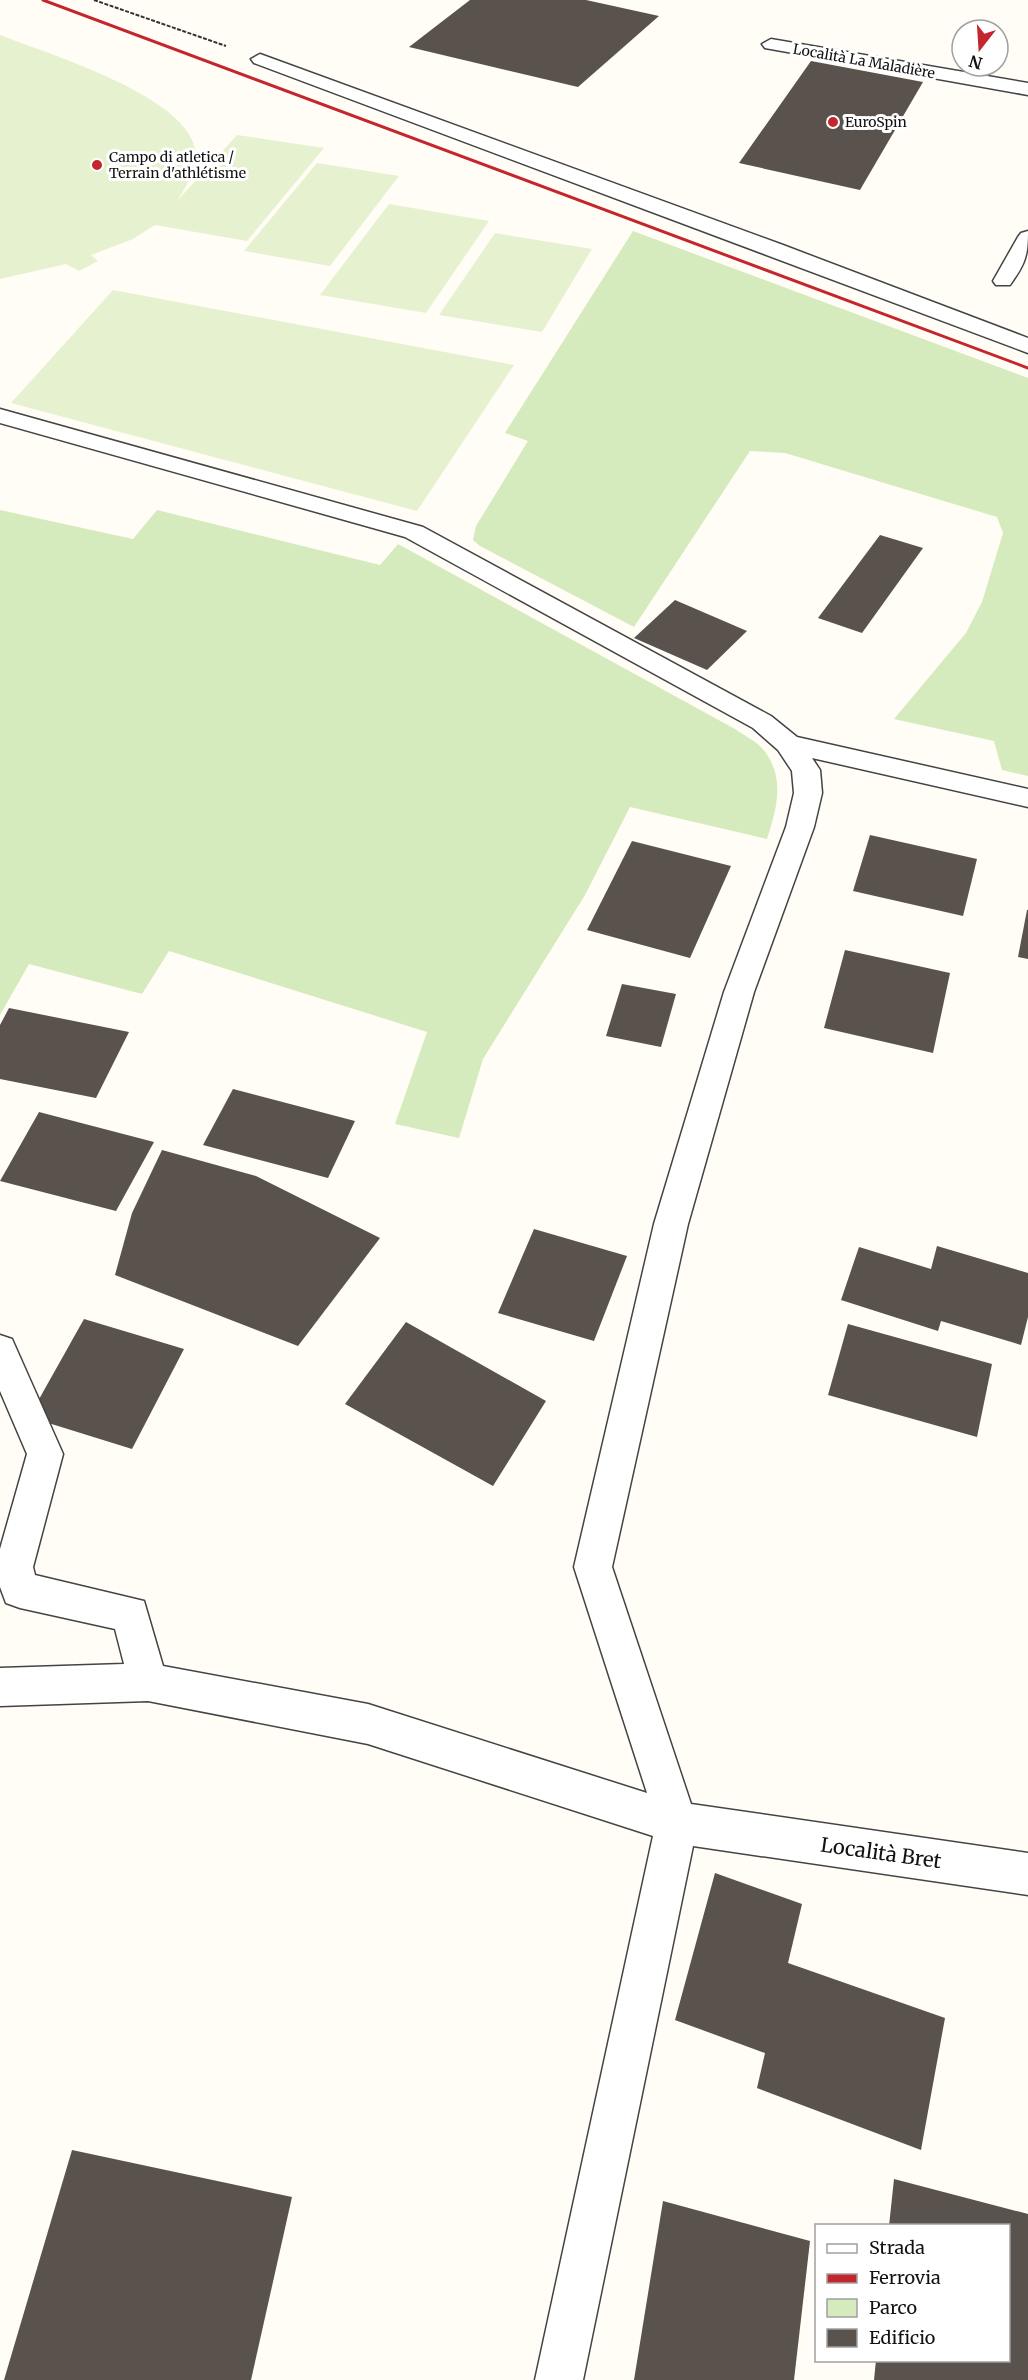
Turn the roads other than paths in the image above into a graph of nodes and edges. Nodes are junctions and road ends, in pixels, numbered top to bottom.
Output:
1 (771, 44) dead end
2 (260, 59) road end
3 (1028, 89) edge
4 (1028, 237) edge
5 (1003, 281) dead end
6 (1028, 346) edge
7 (0, 416) edge
8 (788, 744) junction
9 (1028, 798) edge
10 (0, 1350) edge
11 (148, 1682) junction
12 (0, 1687) edge
13 (677, 1823) junction
14 (1028, 1874) edge
15 (559, 2380) edge

1 - 3 street, Località La Maladière
2 - 6 street
4 - 5 street
7 - 8 street
8 - 9 street
8 - 13 street
10 - 11 street
11 - 12 street, Località Bret
11 - 13 street, Località Bret
13 - 14 street, Località Bret
13 - 15 street

